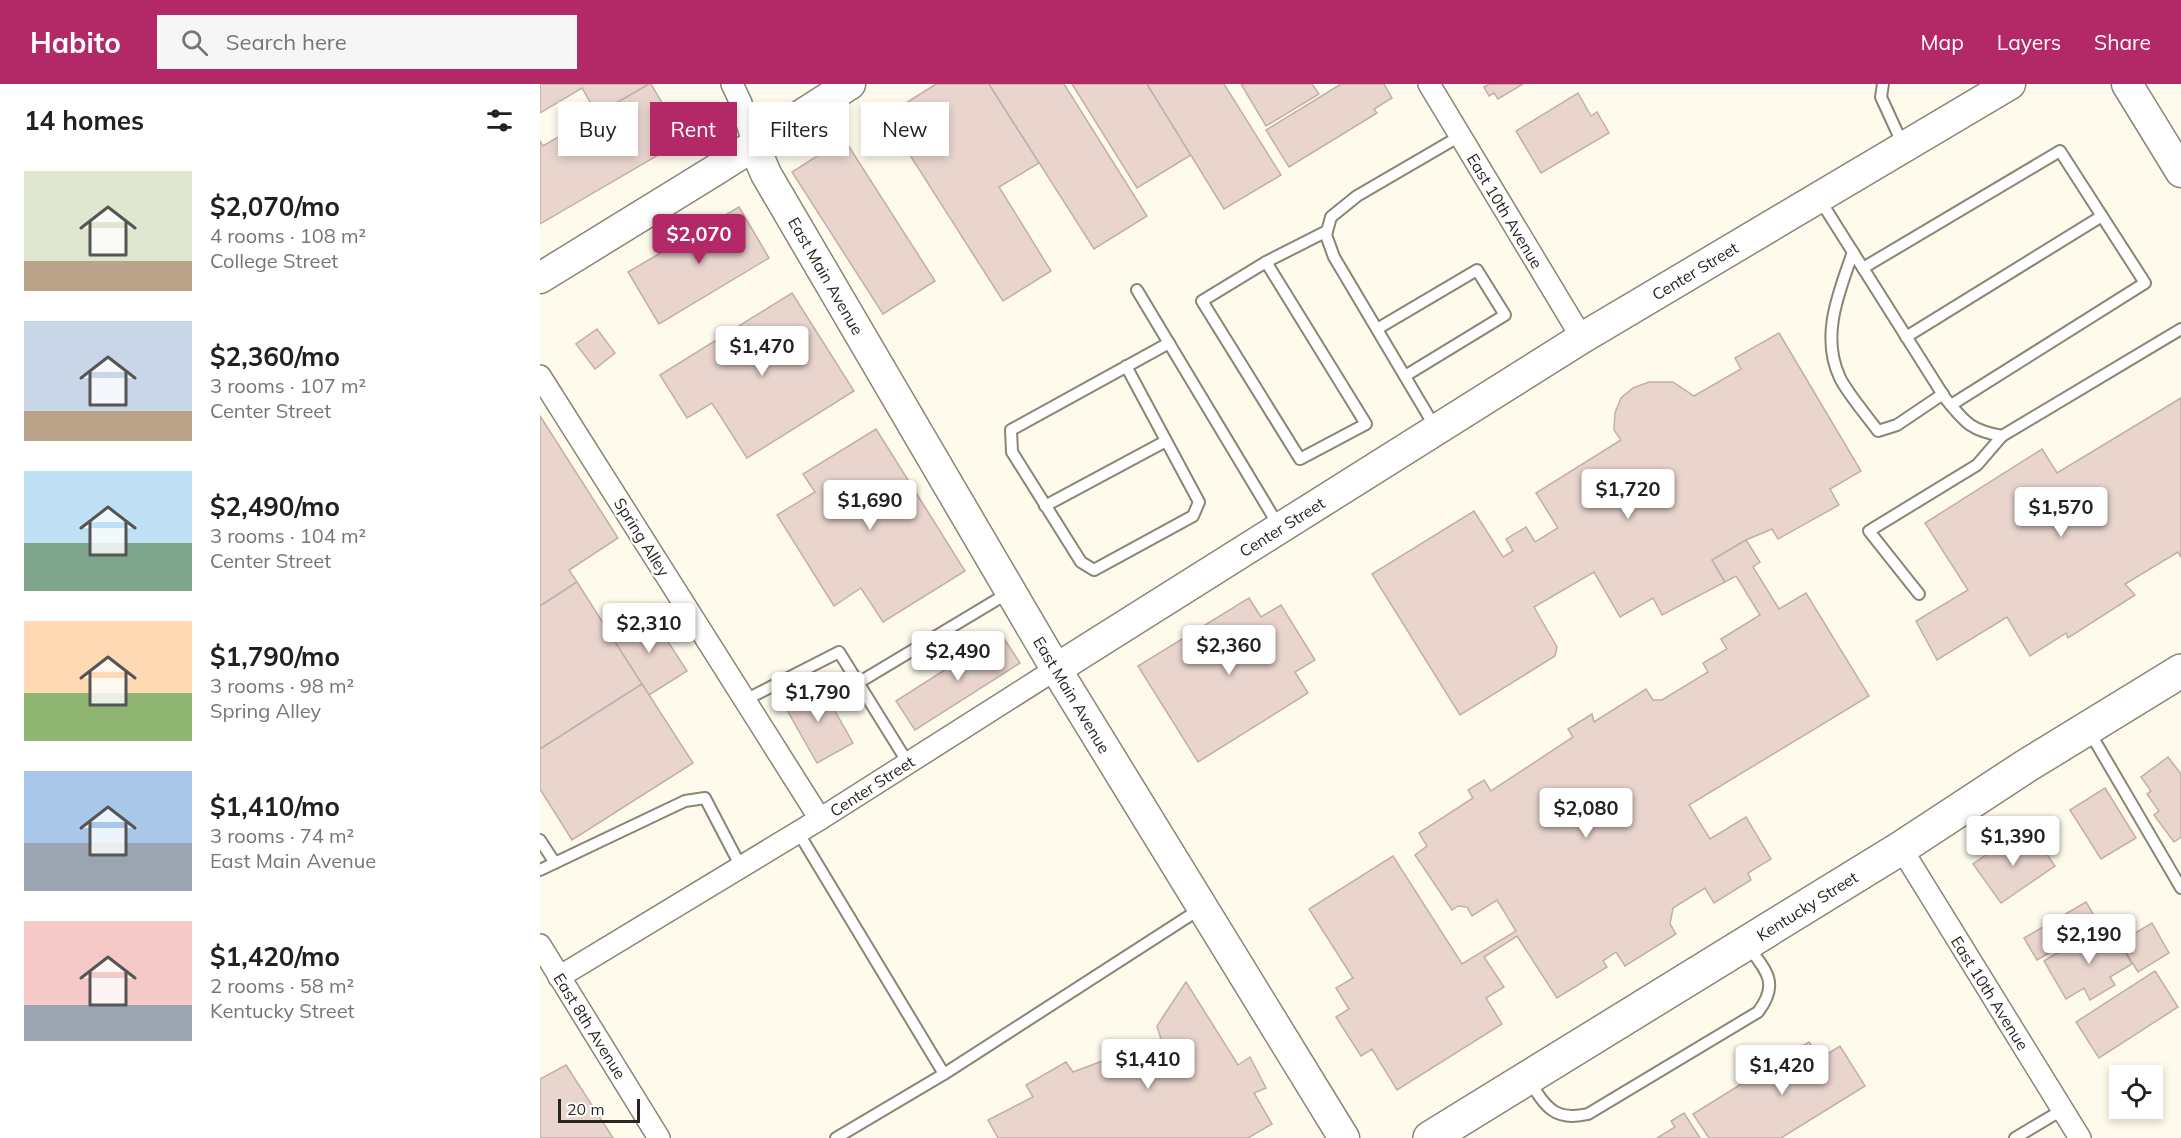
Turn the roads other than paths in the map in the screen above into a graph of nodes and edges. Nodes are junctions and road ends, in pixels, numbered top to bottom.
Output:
1 (732, 84) edge
2 (850, 84) edge
3 (1429, 84) edge
4 (1882, 84) edge
5 (2010, 84) edge
6 (2127, 84) edge
7 (822, 102) edge
8 (749, 129) edge
9 (1460, 136) junction
10 (1904, 147) junction
11 (749, 149) edge
12 (759, 156) edge
13 (2181, 172) edge
14 (1819, 197) junction
15 (2102, 216) junction
16 (1327, 231) junction
17 (1853, 252) junction
18 (1266, 262) junction
19 (1863, 268) junction
20 (540, 278) edge
21 (1137, 290) dead end
22 (1377, 329) junction
23 (2181, 329) edge
24 (1906, 337) junction
25 (1582, 338) junction
26 (1169, 343) junction
27 (1126, 366) junction
28 (540, 376) edge
29 (1405, 376) junction
30 (1943, 394) junction
31 (1951, 405) junction
32 (1437, 429) junction
33 (2002, 436) junction
34 (1166, 441) junction
35 (1046, 506) junction
36 (1280, 528) junction
37 (1011, 591) junction
38 (1919, 594) dead end
39 (1056, 669) junction
40 (2181, 671) edge
41 (858, 683) junction
42 (745, 700) junction
43 (2087, 728) junction
44 (908, 763) junction
45 (820, 819) junction
46 (798, 832) junction
47 (540, 840) edge
48 (1901, 849) junction
49 (555, 863) junction
50 (741, 867) junction
51 (540, 870) edge
52 (2181, 888) edge
53 (1202, 907) junction
54 (1747, 943) junction
55 (540, 945) edge
56 (559, 976) junction
57 (944, 1074) junction
58 (1528, 1078) junction
59 (2062, 1110) junction
60 (659, 1138) edge
61 (836, 1138) edge
62 (1344, 1138) edge
63 (1430, 1138) edge
64 (2015, 1138) edge
65 (2080, 1138) edge

1 - 8 street, East Main Avenue
2 - 7 street
3 - 9 street, East 10th Avenue
4 - 10 lane
5 - 10 street, Center Street
6 - 13 street
9 - 16 lane
9 - 25 street, East 10th Avenue
10 - 14 street, Center Street
11 - 20 street
12 - 37 street, East Main Avenue
14 - 17 lane
14 - 25 street, Center Street
15 - 19 lane
15 - 24 lane
15 - 31 lane
16 - 18 lane
16 - 22 lane
17 - 19 lane
17 - 30 lane
18 - 18 lane
19 - 24 lane
21 - 26 lane
22 - 29 lane
22 - 29 lane
23 - 33 lane
24 - 30 lane
25 - 32 street, Center Street
26 - 27 lane
26 - 36 lane
27 - 34 lane
27 - 35 lane
28 - 42 street, Spring Alley
29 - 32 lane
30 - 31 lane
31 - 33 lane
32 - 36 street, Center Street
33 - 38 lane
34 - 35 lane
34 - 35 lane
36 - 39 street, Center Street
37 - 39 street, East Main Avenue
37 - 41 lane
39 - 44 street, Center Street
39 - 53 street, East Main Avenue
40 - 43 main road, Kentucky Street
41 - 42 lane
41 - 44 lane
42 - 45 street, Spring Alley
43 - 48 main road, Kentucky Street
43 - 52 lane
44 - 45 street, Center Street
45 - 46 street, Center Street
46 - 50 street, Center Street
46 - 57 lane
47 - 49 lane
48 - 54 main road, Kentucky Street
48 - 59 street, East 10th Avenue
49 - 50 lane
49 - 51 lane
50 - 56 street, Center Street
53 - 57 lane
53 - 62 street, East Main Avenue
54 - 58 main road, Kentucky Street
54 - 58 lane
55 - 56 street, East 8th Avenue
56 - 60 street, East 8th Avenue
57 - 61 lane
58 - 63 main road, Kentucky Street
59 - 64 lane
59 - 65 street, East 10th Avenue

